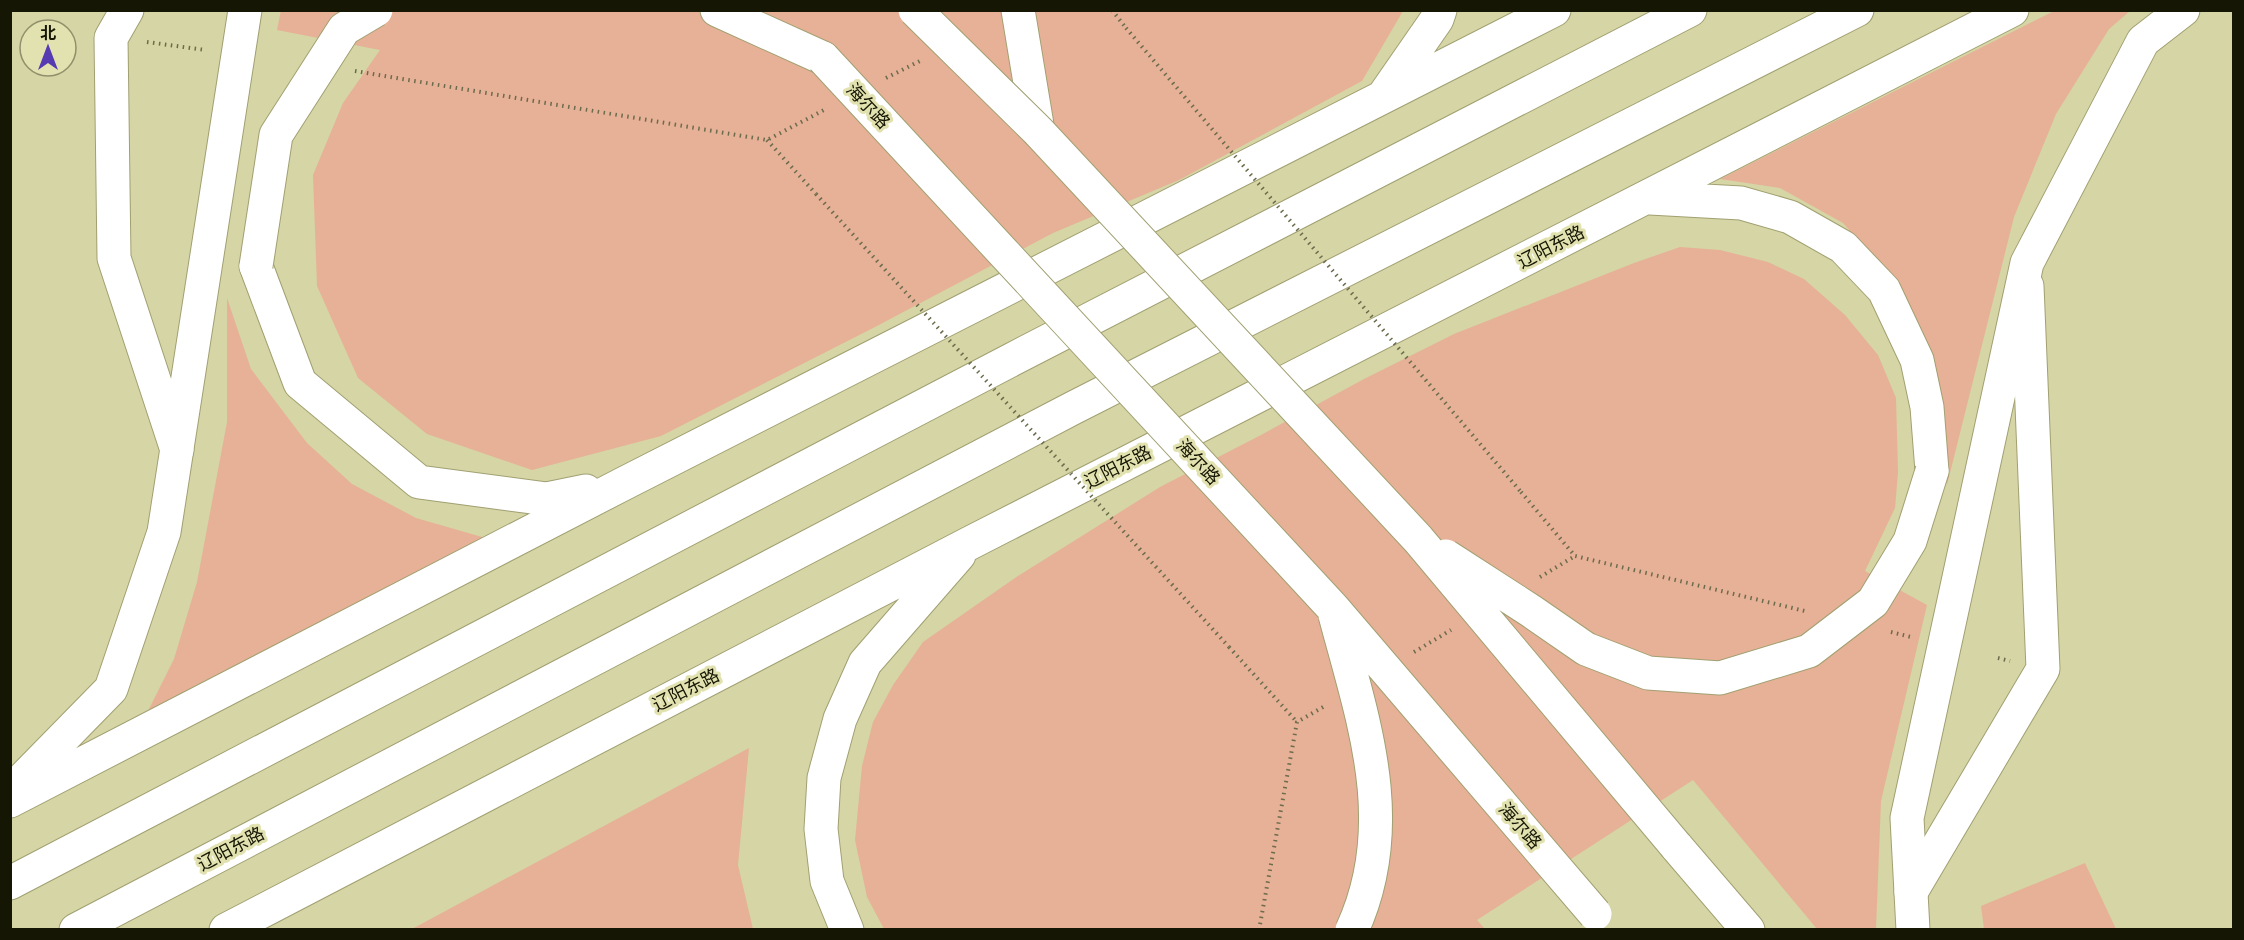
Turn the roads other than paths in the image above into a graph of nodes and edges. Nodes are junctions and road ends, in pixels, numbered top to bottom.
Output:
1 (127, 10) edge
2 (245, 10) edge
3 (376, 10) edge
4 (717, 10) edge
5 (772, 10) edge
6 (915, 10) edge
7 (1018, 10) edge
8 (1440, 10) edge
9 (1554, 10) edge
10 (1690, 10) edge
11 (1857, 10) edge
12 (2012, 10) edge
13 (2182, 10) edge
14 (823, 58) junction
15 (1383, 97) junction
16 (1038, 131) junction
17 (1648, 198) junction
18 (2026, 263) junction
19 (177, 450) junction
20 (623, 484) junction
21 (1418, 538) junction
22 (970, 543) junction
23 (1333, 608) junction
24 (10, 792) edge
25 (10, 801) edge
26 (10, 883) edge
27 (1911, 891) junction
28 (1601, 922) edge
29 (76, 930) edge
30 (226, 930) edge
31 (847, 930) edge
32 (1352, 930) edge
33 (1748, 930) edge
34 (1913, 930) edge

1 - 19 main road
2 - 19 main road
3 - 20 main road, bridge
4 - 14 main road
5 - 14 main road, 海尔路
6 - 16 main road, bridge
7 - 16 main road
8 - 15 main road
9 - 15 main road
10 - 26 main road
11 - 29 main road, 辽阳东路
12 - 17 main road, 辽阳东路
13 - 18 main road
14 - 23 main road, 海尔路, bridge
15 - 20 main road
16 - 21 main road, bridge
17 - 21 main road, bridge
17 - 22 main road, 辽阳东路
18 - 27 main road
18 - 27 main road
19 - 24 main road
20 - 25 main road
21 - 33 main road, bridge
22 - 30 main road, 辽阳东路
22 - 31 main road
23 - 28 main road, 海尔路, bridge
23 - 32 main road, bridge
27 - 34 main road

